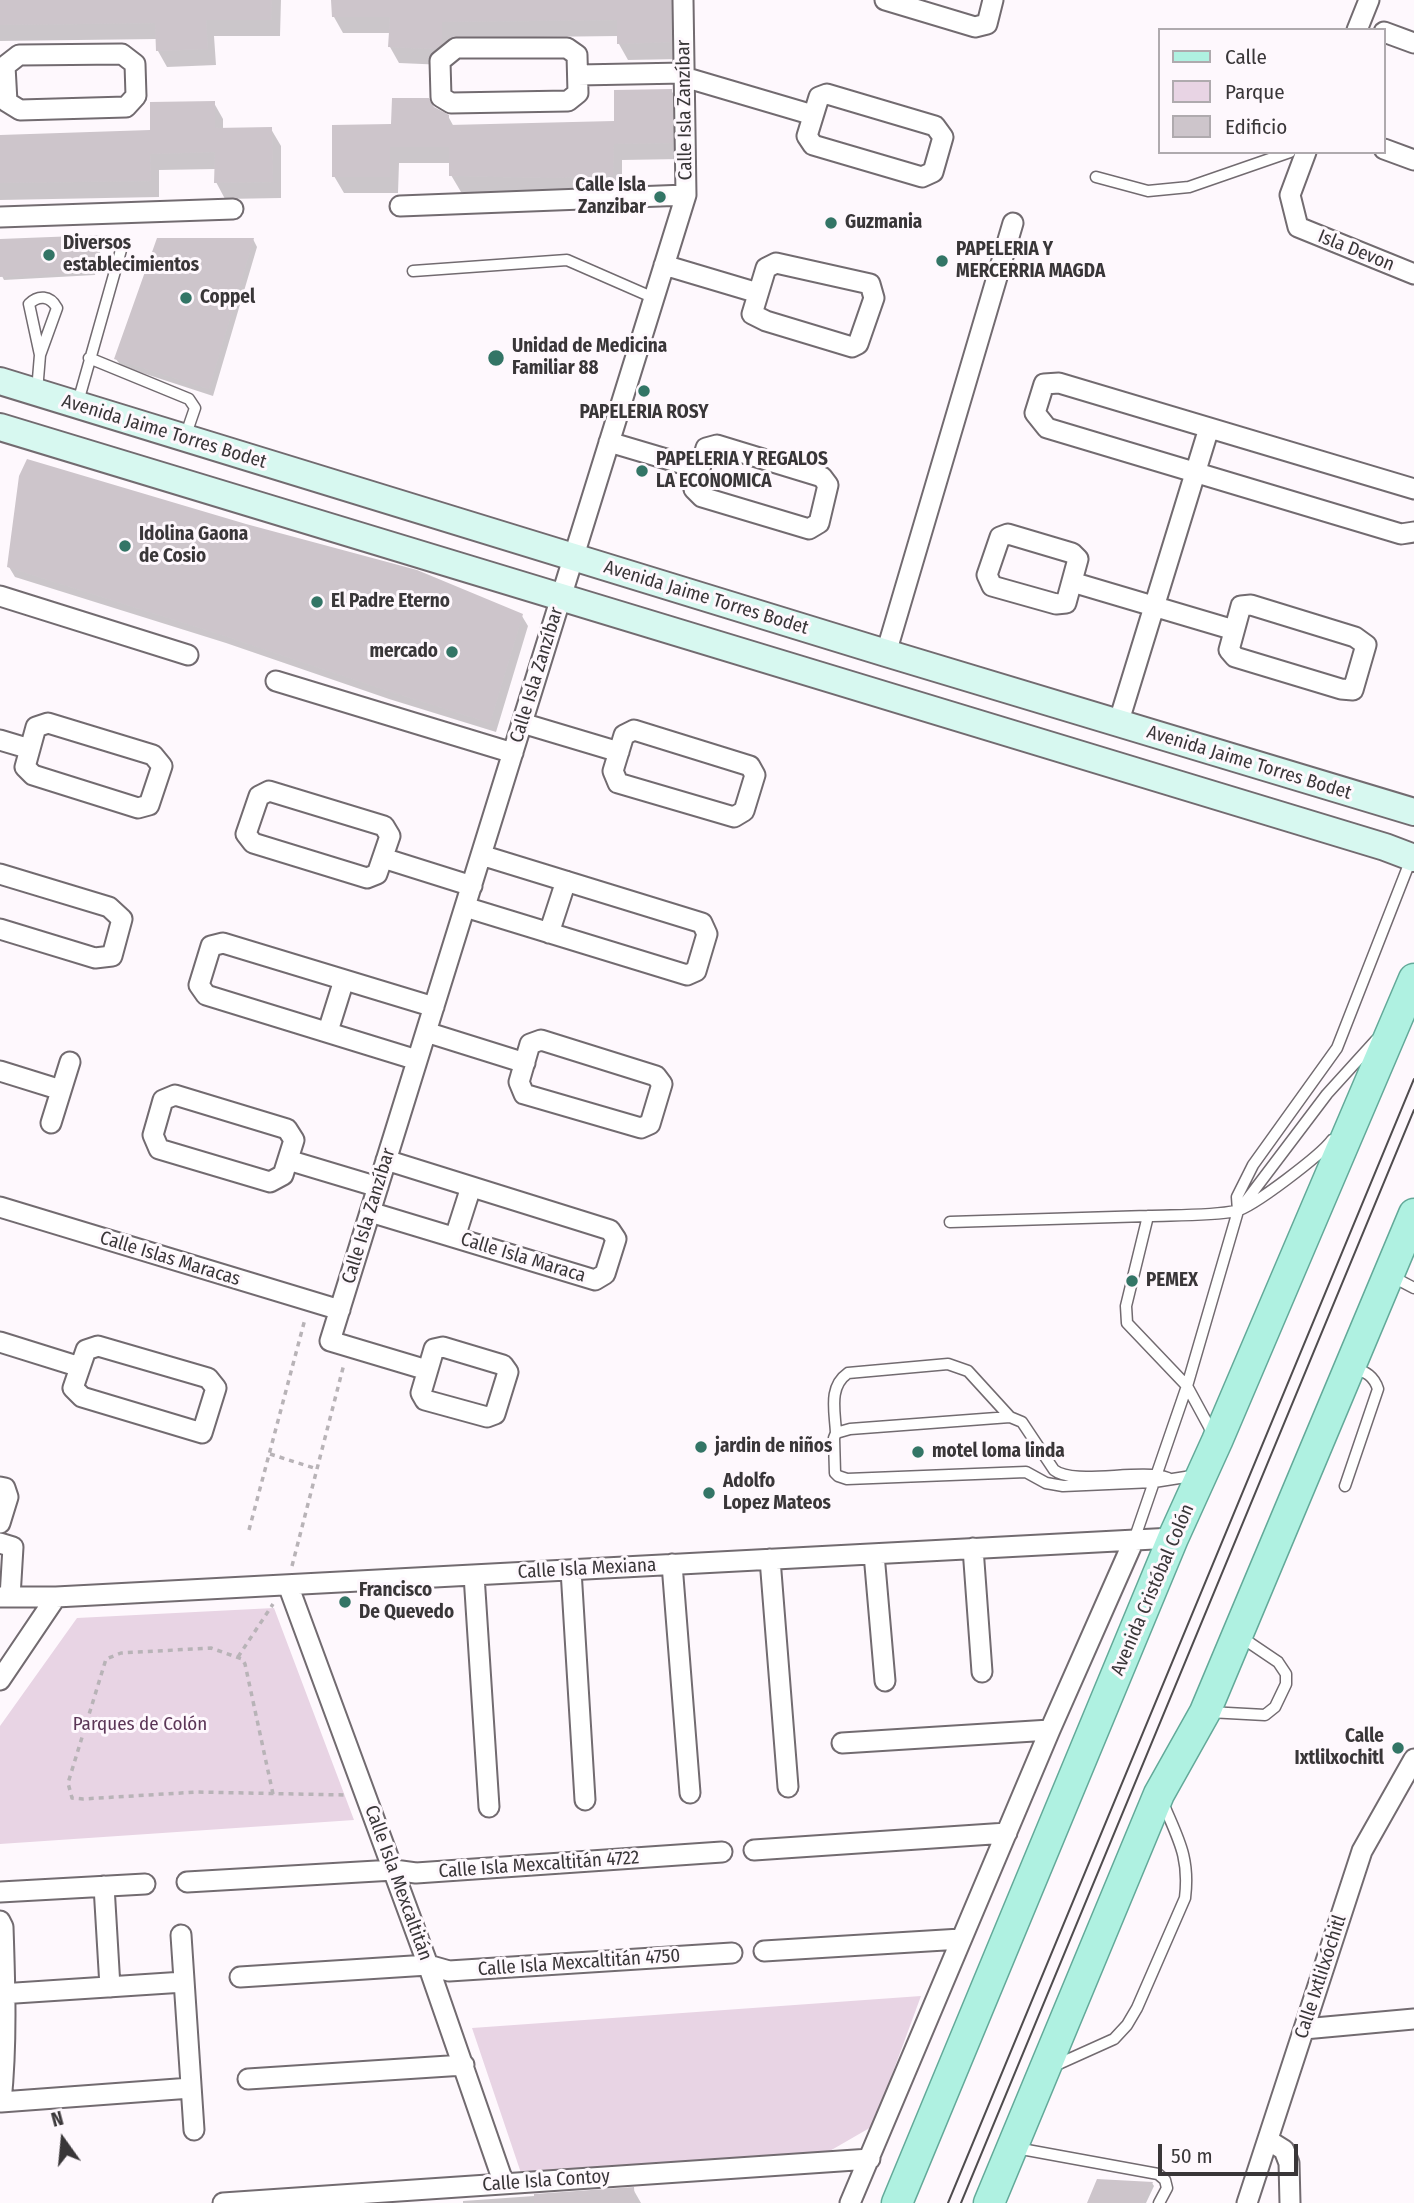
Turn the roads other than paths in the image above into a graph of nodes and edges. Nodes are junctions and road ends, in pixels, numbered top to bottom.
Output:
1 (683, 0) edge
2 (885, 0) edge
3 (993, 0) edge
4 (1369, 0) edge
5 (1358, 26) edge
6 (1386, 32) edge
7 (1414, 43) edge
8 (578, 75) junction
9 (684, 75) junction
10 (3, 82) edge
11 (813, 115) junction
12 (1386, 150) edge
13 (1284, 154) edge
14 (1305, 154) edge
15 (1414, 160) edge
16 (1096, 177) dead end
17 (686, 195) junction
18 (400, 206) dead end
19 (233, 209) dead end
20 (0, 217) edge
21 (1013, 223) dead end
22 (121, 250) dead end
23 (664, 265) junction
24 (413, 271) dead end
25 (1414, 274) edge
26 (758, 293) junction
27 (654, 298) junction
28 (40, 355) junction
29 (89, 358) junction
30 (0, 381) edge
31 (37, 391) junction
32 (77, 406) junction
33 (0, 427) edge
34 (1209, 428) junction
35 (185, 438) junction
36 (609, 442) junction
37 (700, 469) junction
38 (1195, 472) junction
39 (1414, 489) edge
40 (1414, 532) edge
41 (574, 557) junction
42 (1072, 582) junction
43 (0, 596) edge
44 (561, 598) junction
45 (1154, 606) junction
46 (1234, 630) junction
47 (887, 653) junction
48 (188, 654) dead end
49 (276, 681) dead end
50 (522, 723) junction
51 (1118, 724) junction
52 (0, 740) edge
53 (30, 749) junction
54 (619, 752) junction
55 (513, 753) junction
56 (1414, 812) edge
57 (481, 855) junction
58 (1413, 857) edge
59 (383, 858) junction
60 (0, 874) edge
61 (566, 881) junction
62 (472, 886) junction
63 (465, 907) junction
64 (0, 929) edge
65 (549, 933) junction
66 (1414, 979) edge
67 (344, 980) junction
68 (434, 1007) junction
69 (1397, 1018) junction
70 (328, 1031) junction
71 (426, 1032) junction
72 (418, 1060) junction
73 (70, 1062) dead end
74 (525, 1063) junction
75 (0, 1071) edge
76 (61, 1090) junction
77 (1360, 1105) junction
78 (51, 1124) dead end
79 (288, 1160) junction
80 (386, 1160) junction
81 (378, 1187) junction
82 (471, 1187) junction
83 (0, 1208) edge
84 (1238, 1211) junction
85 (370, 1212) junction
86 (1148, 1216) junction
87 (950, 1222) dead end
88 (1411, 1230) edge
89 (455, 1237) junction
90 (1401, 1282) edge
91 (340, 1310) junction
92 (0, 1342) edge
93 (1350, 1366) junction
94 (80, 1367) junction
95 (427, 1370) junction
96 (1188, 1386) junction
97 (1010, 1417) junction
98 (836, 1433) junction
99 (1217, 1441) junction
100 (1202, 1474) junction
101 (1155, 1478) junction
102 (1345, 1486) dead end
103 (0, 1487) edge
104 (0, 1523) edge
105 (1173, 1538) junction
106 (1134, 1540) junction
107 (0, 1543) edge
108 (973, 1548) junction
109 (874, 1554) junction
110 (770, 1559) junction
111 (671, 1564) junction
112 (570, 1570) junction
113 (474, 1575) junction
114 (288, 1585) junction
115 (5, 1597) edge
116 (56, 1597) junction
117 (1237, 1634) junction
118 (982, 1672) dead end
119 (0, 1680) edge
120 (885, 1681) dead end
121 (1205, 1712) junction
122 (1050, 1730) junction
123 (842, 1743) dead end
124 (1414, 1759) edge
125 (788, 1787) dead end
126 (690, 1793) dead end
127 (1159, 1794) junction
128 (585, 1800) dead end
129 (489, 1807) dead end
130 (1007, 1833) junction
131 (754, 1850) dead end
132 (722, 1852) dead end
133 (394, 1870) junction
134 (187, 1882) dead end
135 (145, 1884) dead end
136 (104, 1886) junction
137 (0, 1892) edge
138 (0, 1920) edge
139 (181, 1935) dead end
140 (961, 1939) junction
141 (764, 1951) dead end
142 (732, 1953) dead end
143 (428, 1965) junction
144 (240, 1977) dead end
145 (184, 1982) junction
146 (110, 1987) junction
147 (2, 1994) edge
148 (1414, 2020) edge
149 (1304, 2029) junction
150 (464, 2065) junction
151 (1044, 2071) junction
152 (248, 2079) dead end
153 (191, 2088) junction
154 (194, 2130) dead end
155 (1268, 2140) junction
156 (1012, 2147) junction
157 (870, 2159) junction
158 (504, 2184) junction
159 (411, 2197) edge
160 (309, 2200) edge
161 (223, 2203) edge
162 (850, 2203) edge
163 (897, 2203) edge
164 (989, 2203) edge
165 (1159, 2203) edge
166 (1247, 2203) edge
167 (1290, 2203) edge

1 - 9 street, Calle Isla Zanzíbar
2 - 3 street
4 - 5 street
6 - 7 street
8 - 8 street
8 - 9 street
9 - 11 street
9 - 17 street, Calle Isla Zanzíbar
10 - 10 street
11 - 11 street
12 - 15 street
13 - 16 lane
14 - 25 street, Isla Devon
17 - 18 street
17 - 23 street, Calle Isla Zanzíbar
19 - 20 street
21 - 47 street
22 - 29 lane
23 - 26 street
23 - 27 street, Calle Isla Zanzíbar
24 - 27 lane
26 - 26 street
27 - 36 street, Calle Isla Zanzíbar
28 - 28 lane
28 - 31 lane
29 - 32 lane
29 - 35 lane
30 - 31 street, Avenida Jaime Torres Bodet
31 - 32 street, Avenida Jaime Torres Bodet
32 - 35 street, Avenida Jaime Torres Bodet
33 - 44 street
34 - 38 street
34 - 38 street
34 - 39 street
35 - 41 street, Avenida Jaime Torres Bodet
36 - 37 street
36 - 41 street, Calle Isla Zanzíbar
37 - 37 street
38 - 40 street
38 - 45 street
41 - 44 street, Calle Isla Zanzíbar
41 - 47 street, Avenida Jaime Torres Bodet
42 - 42 street
42 - 45 street
43 - 48 street
44 - 50 street, Calle Isla Zanzíbar
44 - 58 street
45 - 46 street
45 - 51 street
46 - 46 street
47 - 51 street, Avenida Jaime Torres Bodet
49 - 55 street
50 - 54 street
50 - 55 street, Calle Isla Zanzíbar
51 - 56 street, Avenida Jaime Torres Bodet
52 - 53 street
53 - 53 street
54 - 54 street
55 - 57 street, Calle Isla Zanzíbar
57 - 61 street
57 - 62 street, Calle Isla Zanzíbar
58 - 84 lane
59 - 59 street
59 - 62 street
60 - 64 street
61 - 65 street
61 - 65 street
62 - 63 street, Calle Isla Zanzíbar
63 - 65 street
63 - 68 street, Calle Isla Zanzíbar
66 - 69 main road, Avenida Cristóbal Colón
67 - 68 street
67 - 70 street
67 - 70 street
68 - 71 street, Calle Isla Zanzíbar
69 - 77 main road, Avenida Cristóbal Colón
69 - 84 lane
70 - 72 street
71 - 72 street, Calle Isla Zanzíbar
71 - 74 street
72 - 80 street, Calle Isla Zanzíbar
73 - 76 street
74 - 74 street
75 - 76 street
76 - 78 street
77 - 84 lane
77 - 99 main road, Avenida Cristóbal Colón
79 - 79 street
79 - 81 street
80 - 81 street, Calle Isla Zanzíbar
80 - 82 street, Calle Isla Maraca
81 - 85 street, Calle Isla Zanzíbar
82 - 89 street
82 - 89 street, Calle Isla Maraca
83 - 91 street, Calle Islas Maracas
84 - 86 lane
84 - 96 lane
85 - 89 street, Calle Isla Maraca
85 - 91 street, Calle Isla Zanzíbar
86 - 87 lane
86 - 96 lane
88 - 90 main road
90 - 93 main road
91 - 95 street, Calle Isla Zanzíbar
92 - 94 street
93 - 102 lane
93 - 117 main road
94 - 94 street
95 - 95 street
96 - 99 lane
96 - 101 lane
97 - 98 lane
97 - 98 lane
97 - 101 lane
98 - 101 lane
99 - 100 main road, Avenida Cristóbal Colón
100 - 101 lane
100 - 105 main road, Avenida Cristóbal Colón
101 - 106 lane
103 - 104 street
105 - 106 street, Calle Isla Mexiana
105 - 163 main road, Avenida Cristóbal Colón
106 - 108 street, Calle Isla Mexiana
106 - 122 street
107 - 115 street
108 - 109 street, Calle Isla Mexiana
108 - 118 street
109 - 110 street, Calle Isla Mexiana
109 - 120 street
110 - 111 street, Calle Isla Mexiana
110 - 125 street
111 - 112 street, Calle Isla Mexiana
111 - 126 street
112 - 113 street, Calle Isla Mexiana
112 - 128 street
113 - 114 street, Calle Isla Mexiana
113 - 129 street
114 - 116 street, Calle Isla Mexiana
114 - 133 street, Calle Isla Mexcaltitán
115 - 116 street, Calle Isla Mexiana
116 - 119 street
117 - 121 main road
117 - 121 lane
121 - 127 main road
122 - 123 street
122 - 130 street
124 - 149 street, Calle Ixtlilxóchitl
127 - 151 main road
127 - 151 lane
130 - 131 street
130 - 140 street
132 - 133 street, Calle Isla Mexcaltitán 4722
133 - 134 street, Calle Isla Mexcaltitán 4722
133 - 143 street, Calle Isla Mexcaltitán
135 - 136 street
136 - 137 street
136 - 146 street
138 - 147 street
139 - 145 street
140 - 141 street
140 - 157 street
142 - 143 street, Calle Isla Mexcaltitán 4750
143 - 144 street, Calle Isla Mexcaltitán 4750
143 - 150 street, Calle Isla Mexcaltitán
145 - 146 street
145 - 153 street
146 - 147 street
147 - 153 street
148 - 149 street
149 - 155 street, Calle Ixtlilxóchitl
150 - 152 street
150 - 158 street, Calle Isla Mexcaltitán
151 - 156 main road
153 - 154 street
155 - 166 street, Calle Ixtlilxóchitl
155 - 167 street
156 - 164 main road
156 - 165 lane
157 - 158 street, Calle Isla Contoy
157 - 162 street
158 - 159 street, Calle Isla Contoy
159 - 160 street, Calle Isla Contoy
160 - 161 street, Calle Isla Contoy

